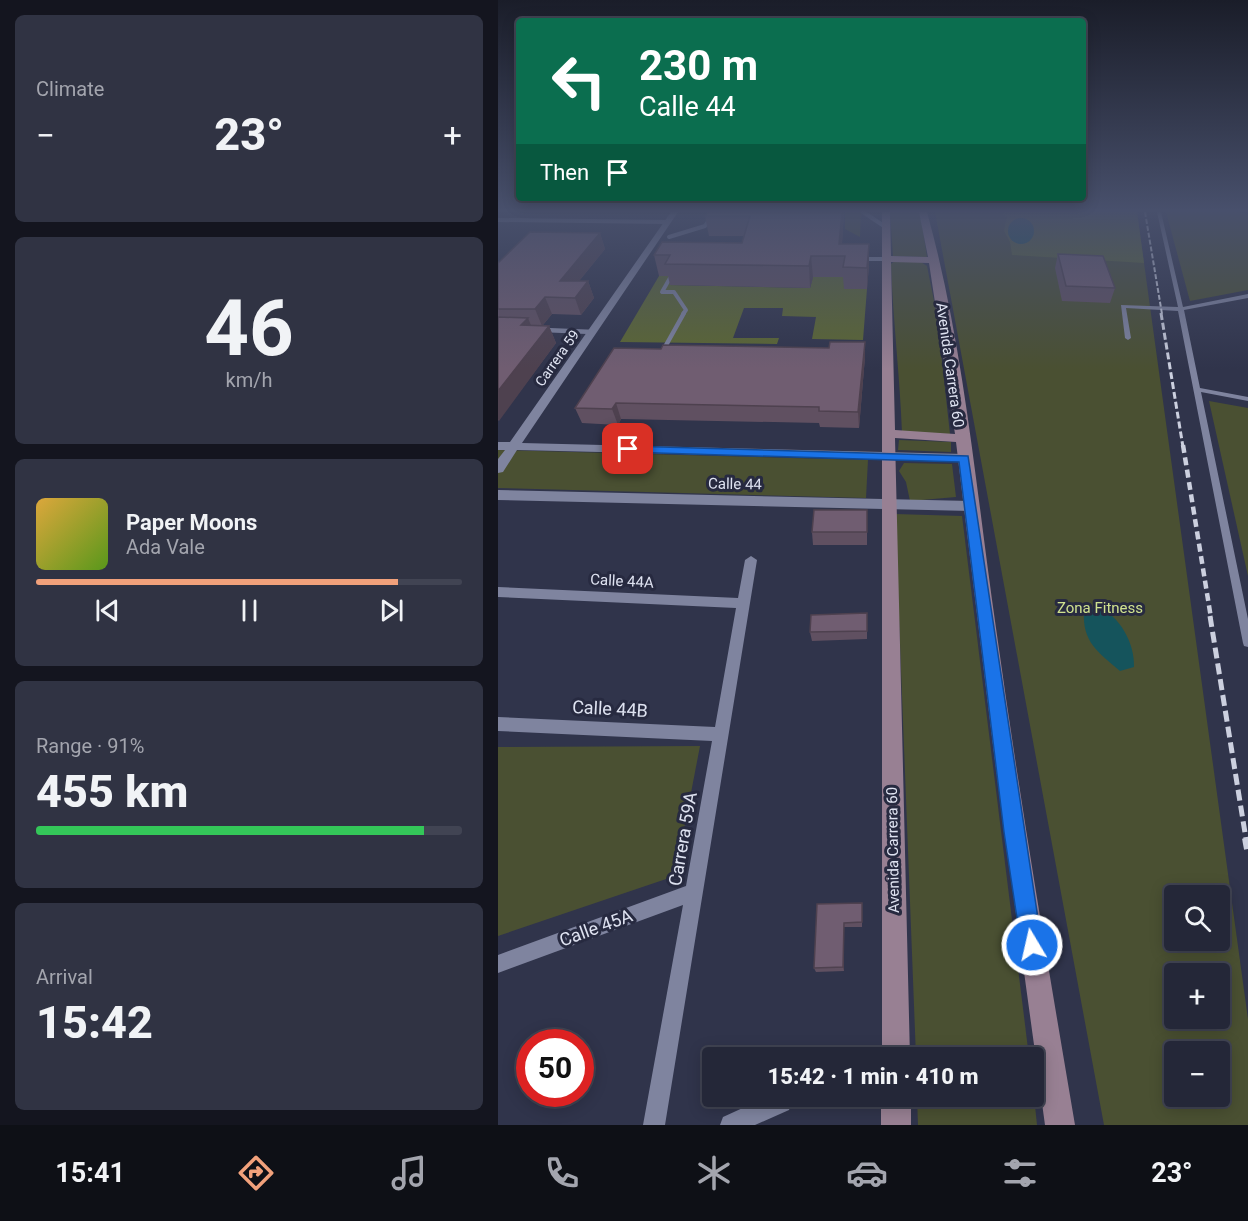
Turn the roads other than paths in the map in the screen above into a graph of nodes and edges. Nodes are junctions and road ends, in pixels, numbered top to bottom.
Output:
1 (640, 264) edge
2 (887, 264) edge
3 (936, 264) edge
4 (1171, 264) edge
5 (670, 278) edge
6 (1248, 296) edge
7 (1181, 309) junction
8 (534, 330) edge
9 (593, 332) junction
10 (1128, 338) dead end
11 (665, 347) edge
12 (1197, 389) junction
13 (1248, 399) edge
14 (889, 434) junction
15 (961, 438) junction
16 (498, 446) edge
17 (514, 447) junction
18 (888, 456) junction
19 (964, 458) junction
20 (498, 469) edge
21 (498, 495) edge
22 (888, 504) junction
23 (971, 506) junction
24 (751, 560) dead end
25 (498, 592) edge
26 (744, 603) junction
27 (1248, 643) edge
28 (498, 724) edge
29 (721, 734) junction
30 (694, 892) junction
31 (498, 964) edge
32 (896, 1047) edge
33 (770, 1107) edge
34 (896, 1107) edge
35 (654, 1125) edge
36 (731, 1125) edge
37 (897, 1125) edge
38 (1060, 1125) edge

1 - 9 street, Carrera 59
2 - 14 main road, Avenida Carrera 60
3 - 15 main road, Avenida Carrera 60
4 - 7 street
5 - 11 lane
6 - 7 street
7 - 10 street
7 - 12 street
8 - 9 lane
9 - 17 street, Carrera 59
12 - 13 street
12 - 27 street
14 - 15 main road
14 - 18 main road, Avenida Carrera 60
15 - 19 main road, Avenida Carrera 60
16 - 17 street
17 - 18 street
17 - 20 street, Carrera 59
18 - 19 street
18 - 22 main road, Avenida Carrera 60
19 - 23 main road, Avenida Carrera 60
21 - 22 street, Calle 44
22 - 23 street, Calle 44
22 - 32 main road, Avenida Carrera 60
23 - 38 main road, Avenida Carrera 60
24 - 26 street, Carrera 59A
25 - 26 street, Calle 44A
26 - 29 street, Carrera 59A
28 - 29 street, Calle 44B
29 - 30 street, Carrera 59A
30 - 31 street, Calle 45A
30 - 35 street, Carrera 59A
33 - 36 street
34 - 37 main road

